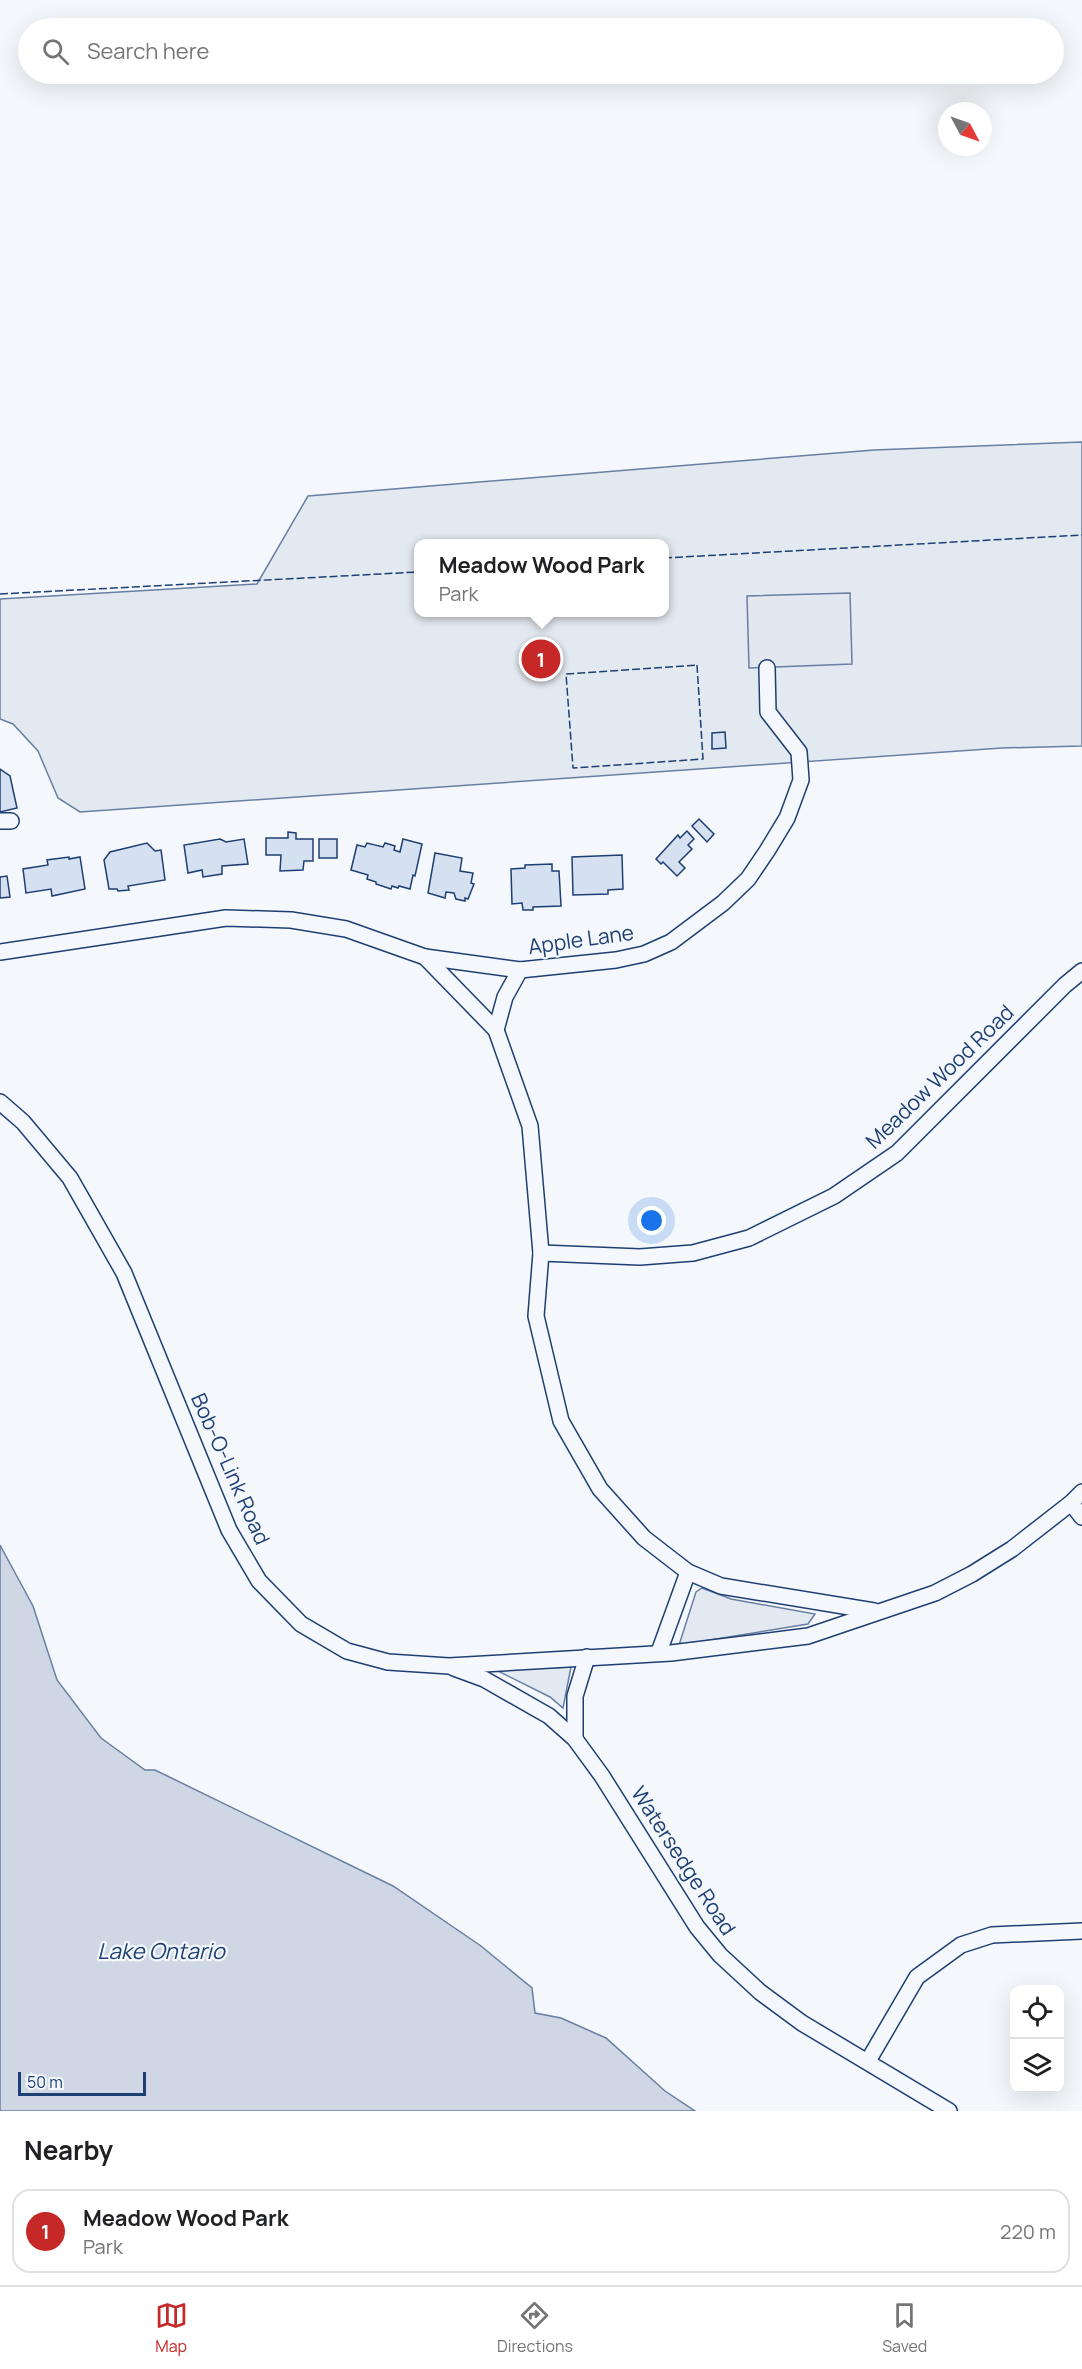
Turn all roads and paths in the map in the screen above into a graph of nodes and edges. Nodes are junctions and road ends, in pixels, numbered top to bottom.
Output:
1 (767, 668) dead end
2 (0, 952) edge
3 (425, 957) junction
4 (520, 970) junction
5 (1082, 971) edge
6 (496, 1030) junction
7 (0, 1102) edge
8 (541, 1253) junction
9 (1077, 1498) edge
10 (1082, 1517) edge
11 (688, 1572) junction
12 (877, 1612) junction
13 (659, 1652) junction
14 (587, 1657) junction
15 (449, 1665) junction
16 (575, 1739) junction
17 (1082, 1931) edge
18 (868, 2061) junction
19 (949, 2111) edge

1 - 4 street, Apple Lane
2 - 3 street
3 - 4 street, Apple Lane
3 - 6 street
4 - 6 street, Apple Lane
5 - 8 street, Meadow Wood Road
6 - 8 street
7 - 15 street, Bob-O-Link Road
8 - 11 street
9 - 10 street
9 - 12 street, Bob-O-Link Road
11 - 12 street
11 - 13 street
12 - 13 street, Bob-O-Link Road
13 - 14 street, Bob-O-Link Road
14 - 15 street, Bob-O-Link Road
14 - 16 street
15 - 16 street, Watersedge Road
16 - 18 street, Watersedge Road
17 - 18 street
18 - 19 street, Watersedge Road

